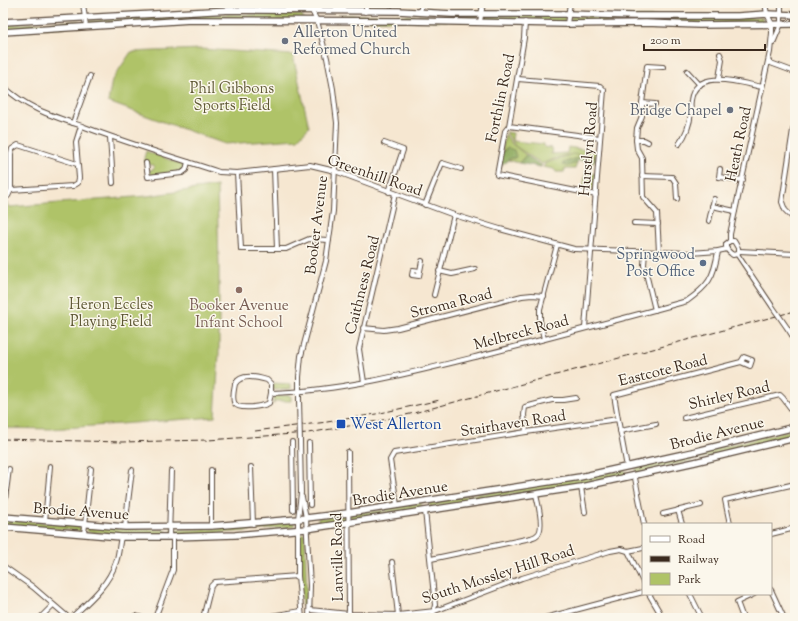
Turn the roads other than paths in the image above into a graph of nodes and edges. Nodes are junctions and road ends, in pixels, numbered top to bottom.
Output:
1 (83, 3) edge
2 (308, 3) edge
3 (367, 3) edge
4 (422, 3) edge
5 (483, 3) edge
6 (570, 3) edge
7 (765, 3) edge
8 (781, 3) edge
9 (312, 12) junction
10 (365, 12) junction
11 (420, 12) junction
12 (483, 14) junction
13 (568, 14) junction
14 (767, 14) junction
15 (782, 14) junction
16 (795, 15) edge
17 (85, 19) junction
18 (317, 21) junction
19 (3, 22) edge
20 (480, 22) junction
21 (525, 22) junction
22 (567, 24) junction
23 (772, 24) junction
24 (780, 24) junction
25 (795, 24) edge
26 (86, 27) junction
27 (3, 32) edge
28 (770, 52) junction
29 (720, 54) dead end
30 (768, 62) junction
31 (663, 67) dead end
32 (688, 71) dead end
33 (795, 72) edge
34 (90, 76) dead end
35 (719, 78) junction
36 (518, 79) junction
37 (700, 85) junction
38 (3, 86) edge
39 (762, 87) junction
40 (642, 103) junction
41 (656, 104) dead end
42 (73, 123) junction
43 (795, 125) edge
44 (81, 126) junction
45 (509, 126) junction
46 (110, 137) junction
47 (600, 138) junction
48 (636, 140) junction
49 (648, 142) dead end
50 (384, 143) dead end
51 (679, 144) dead end
52 (188, 162) junction
53 (77, 164) junction
54 (153, 166) dead end
55 (274, 169) junction
56 (461, 169) dead end
57 (720, 169) dead end
58 (335, 171) junction
59 (237, 173) junction
60 (642, 176) junction
61 (743, 180) junction
62 (112, 183) dead end
63 (12, 190) junction
64 (389, 192) junction
65 (395, 194) junction
66 (596, 195) junction
67 (3, 197) edge
68 (677, 199) dead end
69 (714, 199) dead end
70 (425, 205) junction
71 (712, 206) junction
72 (735, 211) junction
73 (793, 215) edge
74 (454, 216) junction
75 (795, 220) edge
76 (709, 221) dead end
77 (634, 223) dead end
78 (658, 224) junction
79 (329, 240) junction
80 (730, 241) junction
81 (557, 245) junction
82 (277, 248) junction
83 (591, 249) junction
84 (727, 249) junction
85 (718, 251) junction
86 (645, 252) junction
87 (659, 252) junction
88 (738, 252) junction
89 (795, 254) edge
90 (422, 261) dead end
91 (475, 269) dead end
92 (440, 270) junction
93 (420, 271) dead end
94 (434, 295) dead end
95 (544, 296) junction
96 (655, 310) junction
97 (363, 328) junction
98 (585, 328) junction
99 (544, 339) junction
100 (795, 340) edge
101 (741, 362) dead end
102 (364, 382) junction
103 (299, 392) junction
104 (271, 393) junction
105 (573, 397) dead end
106 (795, 414) edge
107 (684, 418) dead end
108 (618, 419) junction
109 (656, 424) dead end
110 (795, 427) edge
111 (620, 431) junction
112 (526, 432) junction
113 (795, 438) edge
114 (292, 442) dead end
115 (308, 444) dead end
116 (348, 452) dead end
117 (693, 452) junction
118 (696, 462) junction
119 (50, 466) dead end
120 (251, 466) dead end
121 (628, 467) junction
122 (9, 469) dead end
123 (91, 469) dead end
124 (132, 470) dead end
125 (211, 470) dead end
126 (171, 471) dead end
127 (293, 476) junction
128 (301, 476) junction
129 (309, 476) junction
130 (633, 476) junction
131 (795, 484) edge
132 (581, 487) junction
133 (301, 492) junction
134 (536, 494) junction
135 (424, 501) junction
136 (310, 505) dead end
137 (700, 505) dead end
138 (300, 506) junction
139 (397, 506) junction
140 (678, 510) junction
141 (425, 511) junction
142 (585, 512) dead end
143 (348, 513) junction
144 (663, 514) dead end
145 (3, 516) edge
146 (306, 518) junction
147 (298, 519) junction
148 (45, 521) junction
149 (348, 523) junction
150 (644, 523) edge
151 (682, 523) edge
152 (730, 523) edge
153 (85, 524) junction
154 (253, 524) junction
155 (211, 526) junction
156 (3, 527) edge
157 (125, 527) junction
158 (168, 527) junction
159 (795, 528) edge
160 (298, 529) junction
161 (306, 529) junction
162 (84, 534) junction
163 (772, 534) edge
164 (121, 537) junction
165 (171, 537) junction
166 (642, 548) edge
167 (628, 551) junction
168 (431, 559) junction
169 (392, 562) dead end
170 (3, 566) edge
171 (298, 576) junction
172 (642, 580) edge
173 (642, 592) edge
174 (772, 592) edge
175 (650, 595) edge
176 (690, 595) edge
177 (752, 595) edge
178 (53, 604) junction
179 (310, 610) junction
180 (435, 610) junction
181 (301, 611) junction
182 (349, 614) junction
183 (398, 615) junction
184 (135, 616) dead end
185 (40, 618) edge
186 (70, 618) edge
187 (142, 618) edge
188 (155, 618) edge
189 (203, 618) edge
190 (259, 618) edge
191 (302, 618) edge
192 (310, 618) edge
193 (432, 618) edge
194 (544, 618) edge
195 (663, 618) edge
196 (702, 618) edge
197 (743, 618) edge
198 (784, 618) edge

1 - 17 street
2 - 9 street, Booker Avenue
3 - 10 street
4 - 11 street
5 - 12 street
6 - 13 street
7 - 14 street, Heath Road
8 - 15 street, Heath Road
9 - 10 street
9 - 17 street
9 - 18 street, Booker Avenue
10 - 11 street
11 - 12 street
12 - 13 street
12 - 20 street
13 - 14 street
13 - 22 street
14 - 15 street
14 - 23 street, Heath Road
15 - 16 street
15 - 24 street, Heath Road
17 - 19 street
17 - 26 street
18 - 20 street
18 - 26 street
18 - 58 street, Booker Avenue
20 - 21 street
21 - 22 street
21 - 36 street, Forthlin Road
22 - 23 street
23 - 24 street
23 - 28 street, Heath Road
24 - 25 street
24 - 28 street, Heath Road
26 - 27 street
28 - 30 street, Heath Road
29 - 35 street
30 - 33 street
30 - 39 street, Heath Road
31 - 40 street
32 - 37 street
34 - 42 street
35 - 37 street
35 - 39 street
36 - 45 street, Forthlin Road
36 - 47 street, Hurstlyn Road
37 - 51 street
38 - 42 street, Greenhill Road
39 - 61 street, Heath Road
40 - 41 street
40 - 48 street
42 - 44 street, Greenhill Road
43 - 73 street
44 - 46 street, Greenhill Road
44 - 53 street
45 - 47 street
45 - 66 street, Forthlin Road
46 - 52 street, Greenhill Road
46 - 62 street
47 - 66 street, Hurstlyn Road
48 - 49 street
48 - 60 street
50 - 64 street
52 - 54 street
52 - 59 street, Greenhill Road
53 - 63 street
53 - 63 street
55 - 58 street, Greenhill Road
55 - 59 street, Greenhill Road
55 - 82 street
56 - 70 street
57 - 61 street
58 - 64 street, Greenhill Road
58 - 79 street, Booker Avenue
59 - 82 street
60 - 68 street
60 - 78 street
61 - 72 street, Heath Road
63 - 67 street
64 - 65 street, Greenhill Road
65 - 70 street, Greenhill Road
65 - 97 street, Caithness Road
66 - 83 street, Hurstlyn Road
69 - 71 street
70 - 74 street, Greenhill Road
71 - 72 street
71 - 76 street
72 - 80 street, Heath Road
73 - 75 street
74 - 81 street, Greenhill Road
74 - 92 street
77 - 78 street
78 - 87 street
79 - 82 street
79 - 103 street, Booker Avenue
80 - 84 street, Heath Road
80 - 88 street
81 - 83 street, Greenhill Road
81 - 95 street
83 - 86 street, Greenhill Road
83 - 98 street, Hurstlyn Road
84 - 85 street, Greenhill Road
84 - 88 street
85 - 87 street, Greenhill Road
85 - 96 street, Melbreck Road
86 - 87 street, Greenhill Road
86 - 96 street
88 - 89 street
88 - 100 street, bridge
90 - 93 street
91 - 92 street
92 - 94 street
95 - 97 street, Stroma Road
95 - 99 street
96 - 98 street, Melbreck Road
97 - 102 street, Caithness Road
98 - 99 street, Melbreck Road
99 - 102 street, Melbreck Road
101 - 108 street, Eastcote Road
102 - 103 street, Melbreck Road
103 - 104 street, Melbreck Road
103 - 128 street, Booker Avenue, bridge
104 - 104 street
105 - 112 street
106 - 107 street, Shirley Road
108 - 111 street
108 - 112 street, Stairhaven Road
109 - 111 street
110 - 117 street, Brodie Avenue
111 - 121 street
112 - 139 street, Stairhaven Road
113 - 118 street, Brodie Avenue
114 - 127 street
115 - 129 street
116 - 143 street, Lanville Road
117 - 118 street
117 - 121 street, Brodie Avenue
118 - 130 street, Brodie Avenue
119 - 148 street
120 - 154 street
121 - 130 street
121 - 135 street, Brodie Avenue
122 - 145 street
123 - 153 street
124 - 157 street
125 - 155 street
126 - 158 street
127 - 128 street
127 - 138 street
128 - 129 street
128 - 133 street, Booker Avenue
129 - 136 street
130 - 132 street, Brodie Avenue
130 - 150 street
131 - 152 street
132 - 134 street, Brodie Avenue
132 - 142 street
133 - 138 street, Booker Avenue
133 - 146 street, Booker Avenue
134 - 141 street, Brodie Avenue
134 - 168 street
135 - 139 street, Brodie Avenue
135 - 141 street
137 - 140 street
138 - 147 street, Booker Avenue
139 - 143 street, Brodie Avenue
140 - 144 street
140 - 151 street
141 - 149 street, Brodie Avenue
141 - 168 street
143 - 146 street, Brodie Avenue
143 - 149 street, Lanville Road
145 - 148 street, Brodie Avenue
146 - 147 street, Brodie Avenue
146 - 161 street, Booker Avenue
147 - 154 street, Brodie Avenue
147 - 160 street, Booker Avenue
148 - 153 street, Brodie Avenue
149 - 161 street, Brodie Avenue
149 - 182 street, Lanville Road
153 - 157 street, Brodie Avenue
153 - 162 street
154 - 155 street, Brodie Avenue
155 - 158 street, Brodie Avenue
156 - 162 street, Brodie Avenue
157 - 158 street, Brodie Avenue
158 - 165 street
159 - 163 street
160 - 161 street, Brodie Avenue
160 - 165 street, Brodie Avenue
160 - 171 street, Booker Avenue
161 - 179 street, Booker Avenue
162 - 164 street, Brodie Avenue
164 - 165 street, Brodie Avenue
164 - 186 street
165 - 188 street
166 - 167 street, South Mossley Hill Road
167 - 172 street
167 - 180 street, South Mossley Hill Road
168 - 180 street
169 - 183 street
170 - 178 street
171 - 181 street, Booker Avenue
171 - 189 street
173 - 194 street
174 - 198 street
175 - 195 street
176 - 196 street
177 - 197 street
178 - 185 street
178 - 186 street
179 - 182 street, South Mossley Hill Road
179 - 192 street, Booker Avenue
180 - 183 street, South Mossley Hill Road
180 - 193 street
181 - 190 street
181 - 191 street, Booker Avenue
182 - 183 street, South Mossley Hill Road
184 - 187 street

